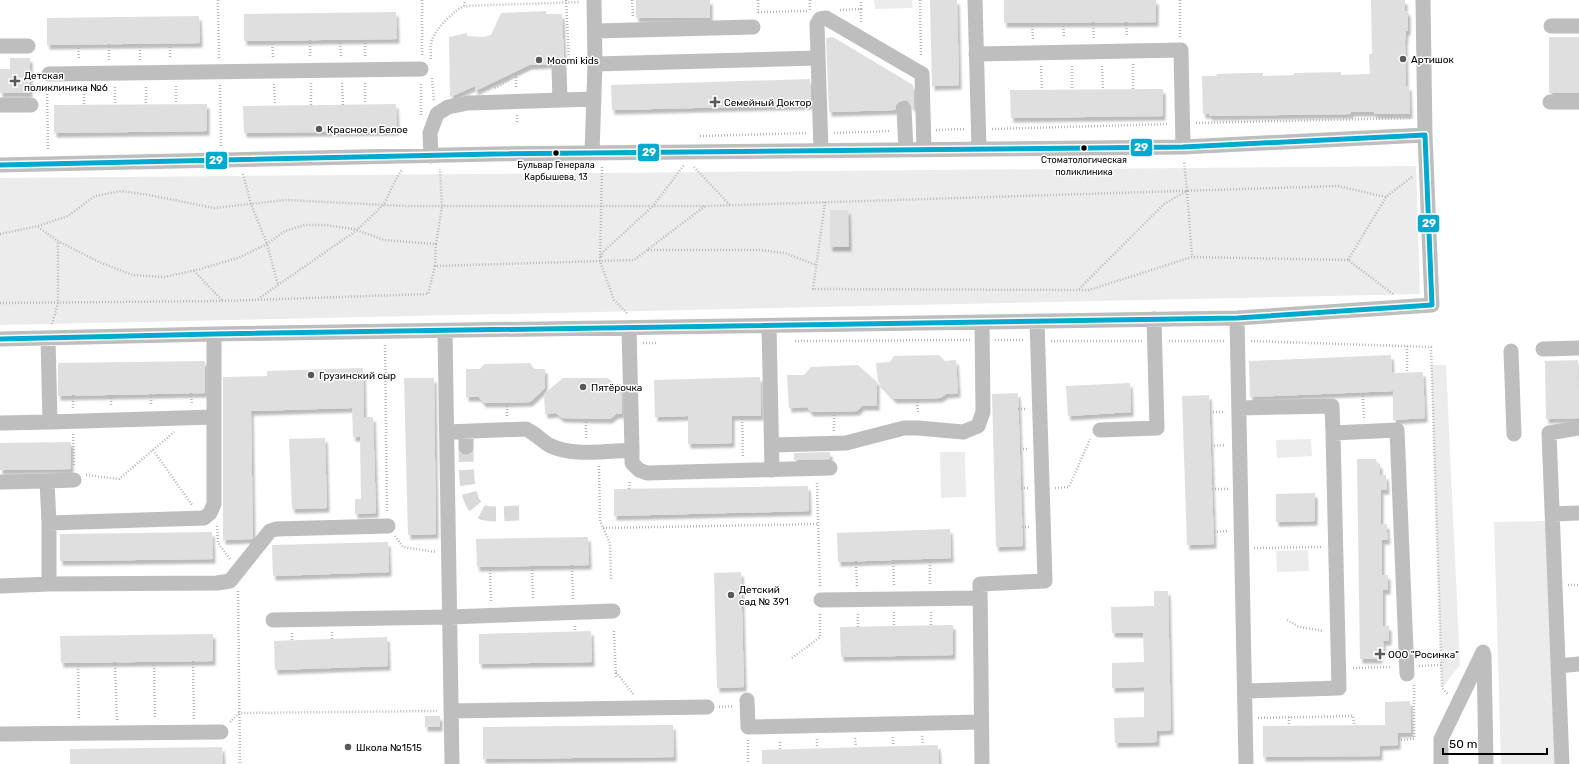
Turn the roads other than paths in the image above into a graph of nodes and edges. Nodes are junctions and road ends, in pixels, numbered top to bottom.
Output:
1 (975, 0) edge
2 (1423, 0) edge
3 (590, 1) edge
4 (1551, 26) dead end
5 (1579, 26) edge
6 (753, 27) dead end
7 (595, 31) junction
8 (0, 46) edge
9 (28, 46) dead end
10 (976, 54) junction
11 (818, 58) junction
12 (595, 64) junction
13 (559, 67) road end
14 (428, 68) road end
15 (49, 74) road end
16 (594, 99) junction
17 (560, 100) junction
18 (1550, 102) dead end
19 (1579, 102) edge
20 (0, 105) edge
21 (32, 105) dead end
22 (904, 109) dead end
23 (1425, 135) junction
24 (1183, 147) junction
25 (979, 149) junction
26 (906, 150) junction
27 (924, 150) junction
28 (821, 151) junction
29 (599, 153) junction
30 (435, 156) junction
31 (0, 165) edge
32 (1237, 318) junction
33 (1154, 319) junction
34 (1037, 321) junction
35 (982, 322) junction
36 (769, 326) junction
37 (635, 328) junction
38 (445, 332) junction
39 (214, 334) junction
40 (48, 338) junction
41 (0, 339) edge
42 (1579, 348) edge
43 (1543, 350) dead end
44 (1511, 351) dead end
45 (1239, 408) junction
46 (214, 417) junction
47 (50, 422) junction
48 (0, 423) edge
49 (1579, 428) edge
50 (1100, 430) road end
51 (447, 432) junction
52 (466, 432) junction
53 (1333, 432) junction
54 (1514, 434) dead end
55 (466, 447) tunnel mouth
56 (632, 450) junction
57 (794, 457) dead end
58 (772, 458) junction
59 (830, 468) dead end
60 (74, 477) road end
61 (47, 481) junction
62 (0, 482) edge
63 (1579, 513) edge
64 (1553, 514) junction
65 (49, 523) junction
66 (388, 526) road end
67 (49, 584) junction
68 (0, 586) edge
69 (980, 598) junction
70 (821, 600) road end
71 (613, 611) dead end
72 (450, 617) junction
73 (273, 620) dead end
74 (1579, 664) edge
75 (1558, 666) junction
76 (1410, 677) road end
77 (1245, 691) junction
78 (747, 703) road end
79 (707, 707) road end
80 (452, 711) junction
81 (981, 722) junction
82 (221, 732) road end
83 (0, 734) edge
84 (452, 764) edge
85 (982, 764) edge
86 (1246, 764) edge
87 (1441, 764) edge
88 (1486, 764) edge
89 (1562, 764) edge

1 - 10 street
2 - 23 street
3 - 7 street
4 - 5 street
6 - 7 street
7 - 12 street
8 - 9 street
10 - 24 street
10 - 25 street
11 - 12 street
11 - 27 street
11 - 28 street
12 - 16 street
13 - 17 street
14 - 15 street
16 - 17 street
16 - 29 street
17 - 30 street
18 - 19 street
20 - 21 street
22 - 26 street
23 - 24 street
23 - 32 street
24 - 25 street
25 - 27 street
26 - 27 street
26 - 28 street
28 - 29 street
29 - 30 street
30 - 31 street
32 - 33 street
32 - 45 street
33 - 34 street
33 - 50 street
34 - 35 street
34 - 69 street
35 - 36 street
35 - 58 street
36 - 37 street
36 - 58 street
37 - 38 street
37 - 56 street
38 - 39 street
38 - 51 street
39 - 40 street
39 - 46 street
40 - 41 street
40 - 47 street
42 - 43 street
44 - 54 street
45 - 53 street
45 - 77 street
46 - 47 street
46 - 65 street
47 - 48 street
49 - 64 street
51 - 52 street
51 - 72 street
52 - 55 street
52 - 56 street
53 - 76 street
53 - 77 street
56 - 58 street
57 - 58 street
58 - 59 street
60 - 61 street
61 - 62 street
61 - 65 street
63 - 64 street
64 - 75 street
65 - 67 street
66 - 67 street
67 - 68 street
69 - 70 street
69 - 81 street
71 - 72 street
72 - 73 street
72 - 80 street
74 - 75 street
75 - 89 street
77 - 86 street
78 - 81 street
79 - 80 street
80 - 84 street
81 - 85 street
82 - 83 street
87 - 88 street

